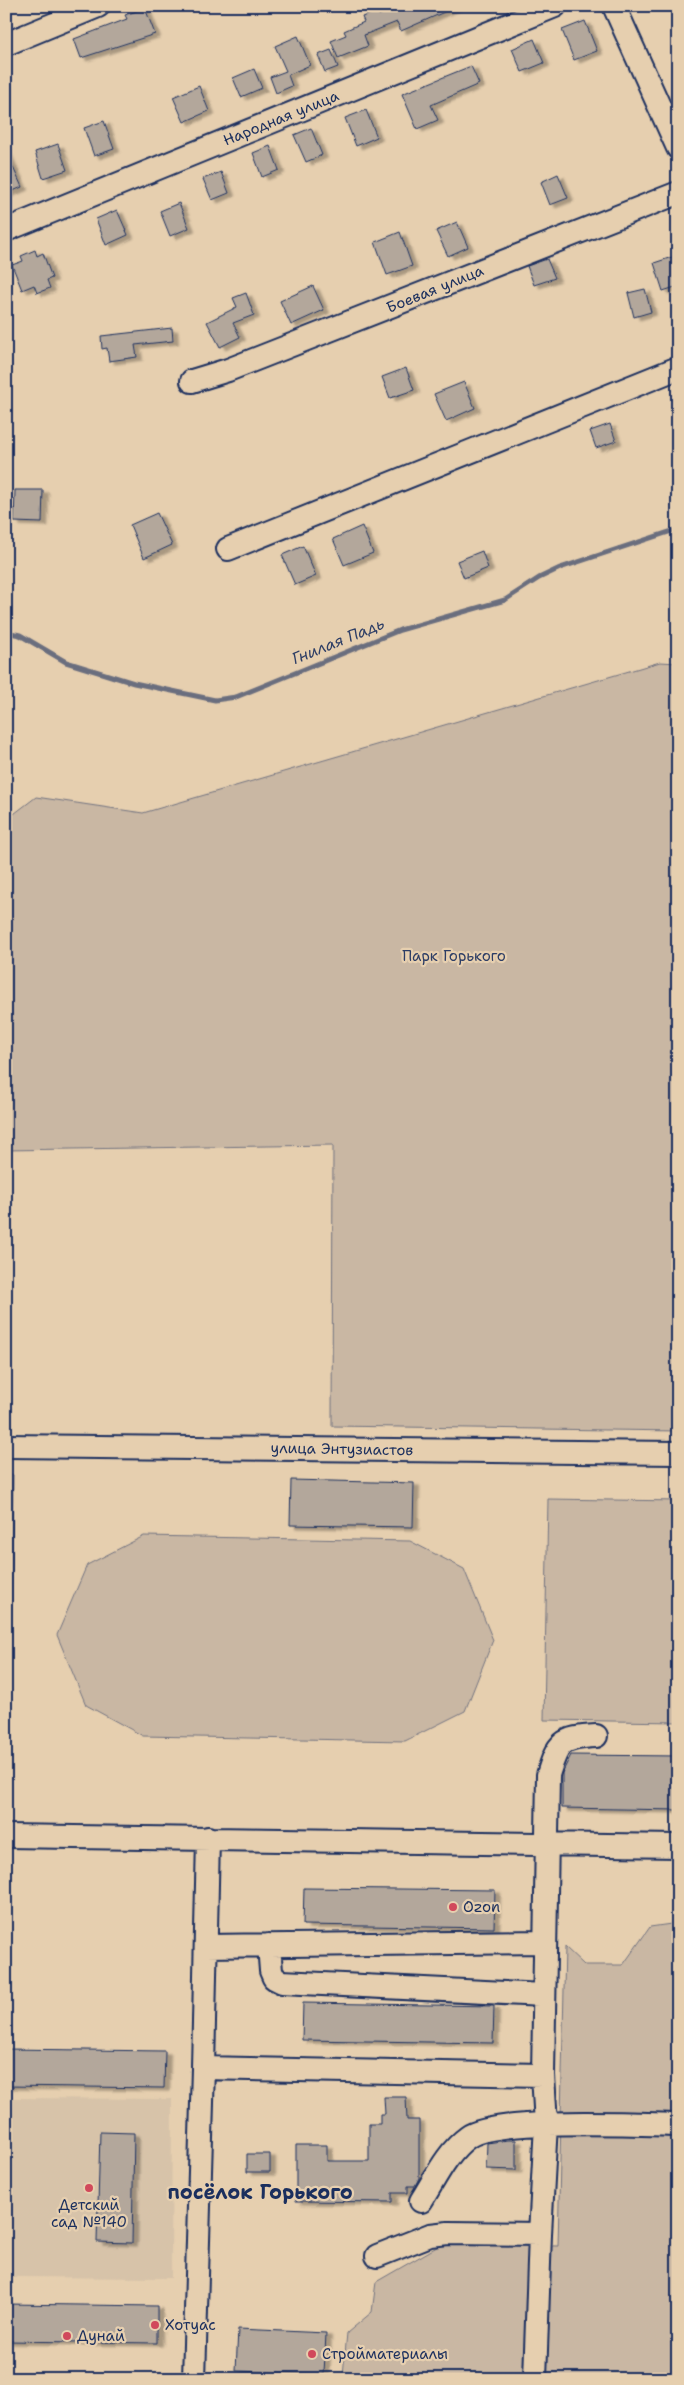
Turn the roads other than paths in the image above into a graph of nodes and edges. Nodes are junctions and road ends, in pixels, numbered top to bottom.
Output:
1 (98, 6) edge
2 (555, 6) edge
3 (614, 6) edge
4 (6, 44) edge
5 (678, 148) edge
6 (678, 193) edge
7 (6, 230) edge
8 (678, 368) edge
9 (192, 381) dead end
10 (228, 549) dead end
11 (6, 1446) edge
12 (678, 1453) edge
13 (596, 1736) dead end
14 (6, 1836) edge
15 (208, 1838) junction
16 (546, 1844) junction
17 (678, 1846) edge
18 (544, 1942) junction
19 (206, 1946) junction
20 (269, 1946) junction
21 (544, 1995) junction
22 (203, 2068) junction
23 (543, 2075) junction
24 (546, 2124) junction
25 (678, 2125) edge
26 (421, 2201) dead end
27 (540, 2234) junction
28 (377, 2256) dead end
29 (194, 2379) edge
30 (535, 2379) edge

1 - 4 street
2 - 7 street, Народная улица
3 - 5 street
6 - 9 street, Боевая улица
8 - 10 street
11 - 12 street, улица Энтузиастов
13 - 16 street
14 - 15 street
15 - 16 street
15 - 19 street
16 - 17 street
16 - 18 street
18 - 20 street
18 - 21 street
19 - 20 street
19 - 22 street
20 - 21 street
21 - 23 street
22 - 23 street
22 - 29 street
23 - 24 street
24 - 25 street
24 - 26 street
24 - 27 street
27 - 28 street
27 - 30 street

